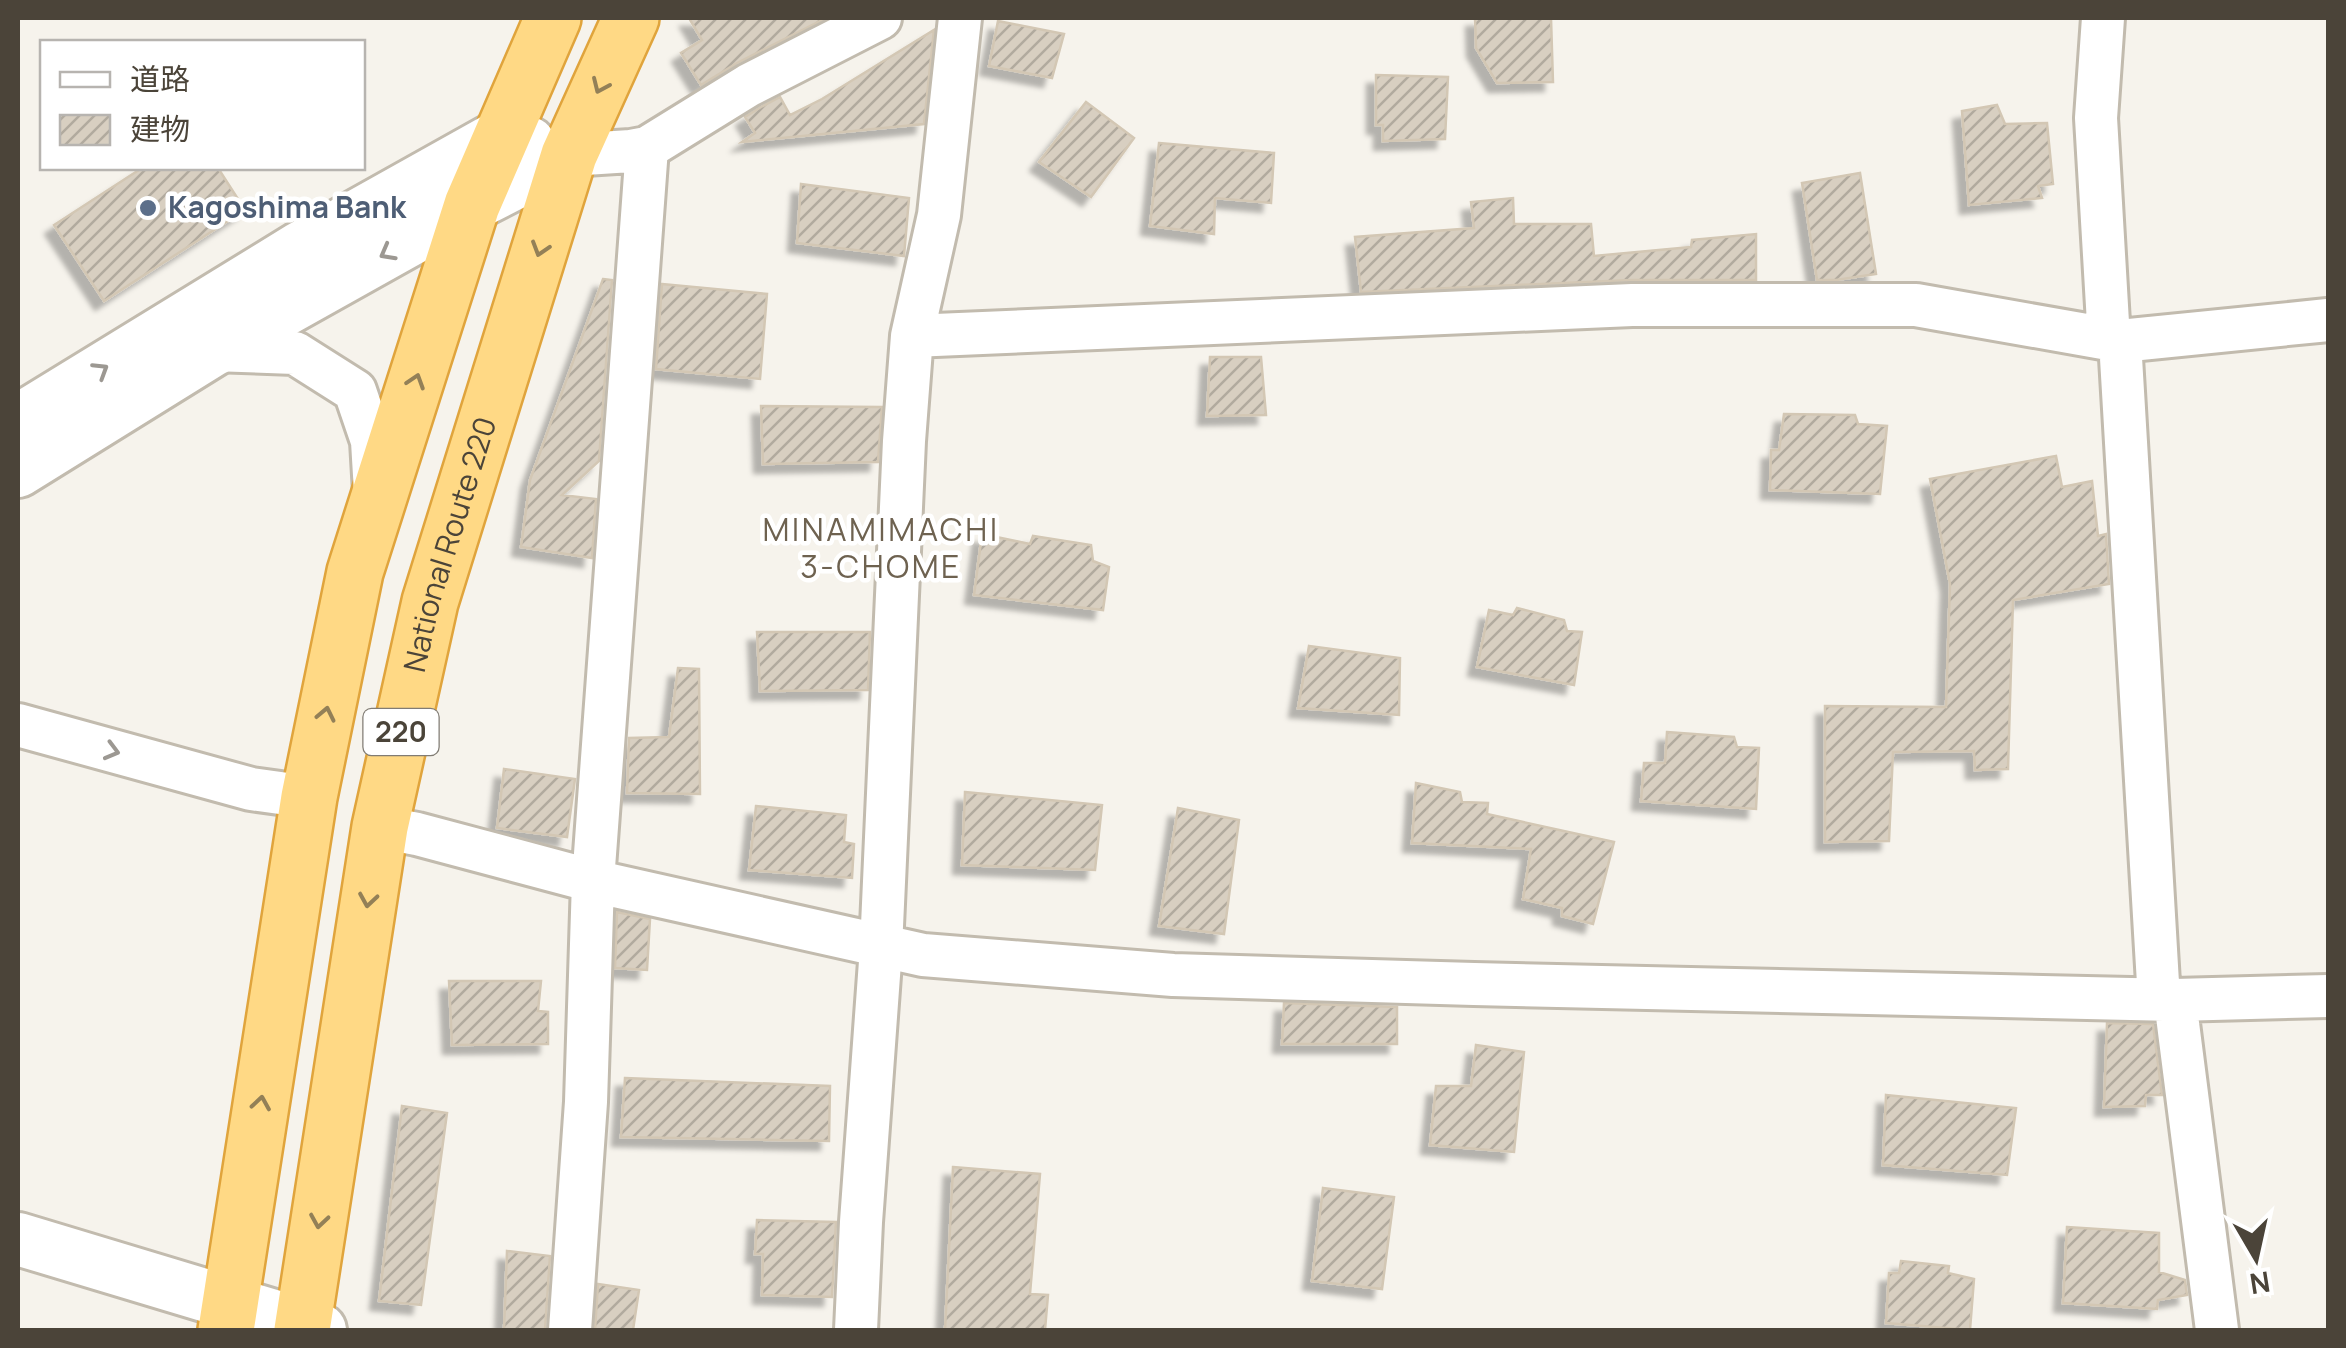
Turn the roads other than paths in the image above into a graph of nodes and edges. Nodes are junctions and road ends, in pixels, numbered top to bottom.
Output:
1 (553, 18) edge
2 (631, 18) edge
3 (880, 18) edge
4 (960, 18) edge
5 (2103, 18) edge
6 (502, 135) junction
7 (648, 148) junction
8 (569, 156) junction
9 (472, 205) junction
10 (2328, 320) edge
11 (912, 336) junction
12 (2114, 340) junction
13 (213, 350) junction
14 (18, 421) edge
15 (18, 472) edge
16 (376, 507) junction
17 (18, 725) edge
18 (309, 797) junction
19 (380, 826) junction
20 (593, 881) junction
21 (881, 948) junction
22 (2328, 996) edge
23 (2167, 1000) junction
24 (18, 1239) edge
25 (228, 1317) edge
26 (308, 1329) edge
27 (570, 1330) edge
28 (856, 1330) edge
29 (2216, 1330) edge

1 - 6 highway, 220
2 -> 8 highway, National Route 220 / 220
3 - 7 street
4 - 11 street
5 - 12 street
6 - 8 street
6 - 9 highway, 220
14 -> 6 street
7 - 8 street
7 - 20 street
8 - 9 street
8 -> 19 highway, National Route 220 / 220
9 -> 13 street
16 -> 9 highway, 220
10 - 12 street
11 - 12 street
11 - 21 street
12 - 23 street
13 - 15 street
13 - 16 street
18 -> 16 highway, 220
17 -> 18 street
25 -> 18 highway, 220
19 - 20 street
19 -> 26 highway, National Route 220 / 220
20 - 21 street
20 - 27 street
21 - 23 street
21 - 28 street
22 - 23 street
23 - 29 street
24 - 25 street
25 - 26 street

